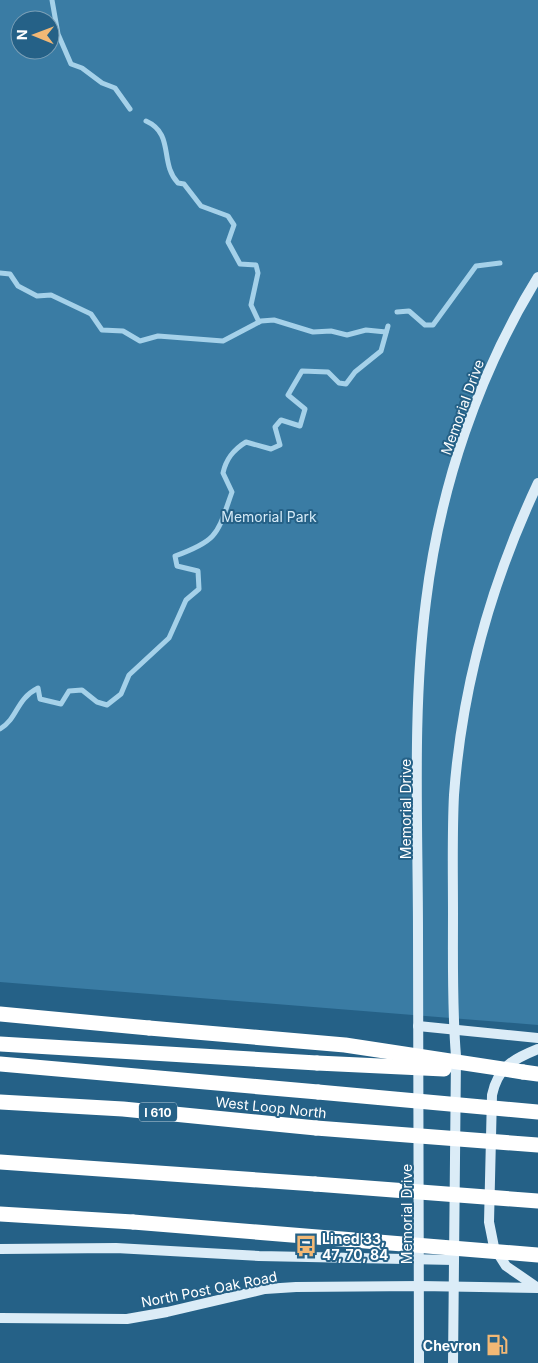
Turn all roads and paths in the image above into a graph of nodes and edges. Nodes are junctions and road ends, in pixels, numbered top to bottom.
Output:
1 (538, 277) edge
2 (538, 483) edge
3 (0, 1014) edge
4 (418, 1026) junction
5 (454, 1030) junction
6 (538, 1038) edge
7 (0, 1044) edge
8 (538, 1049) edge
9 (0, 1064) edge
10 (530, 1073) edge
11 (0, 1102) edge
12 (538, 1112) edge
13 (538, 1145) edge
14 (0, 1162) edge
15 (538, 1201) edge
16 (0, 1214) edge
17 (0, 1249) edge
18 (538, 1255) edge
19 (420, 1259) junction
20 (454, 1260) junction
21 (420, 1286) junction
22 (454, 1286) junction
23 (538, 1288) edge
24 (0, 1318) edge
25 (419, 1363) edge
26 (453, 1363) edge

1 - 4 main road, Memorial Drive
2 - 5 main road
3 - 10 highway, bridge
4 - 5 main road
4 - 19 main road, Memorial Drive
5 - 6 main road
5 - 20 main road
7 - 10 highway, bridge
8 - 23 main road
9 - 12 highway, bridge
11 - 13 highway, West Loop North / I 610, bridge
14 - 15 highway, bridge
16 - 18 highway, bridge
17 - 19 main road, North Post Oak Road
19 - 20 main road, North Post Oak Road
19 - 21 main road, Memorial Drive
20 - 22 main road
21 - 22 main road, North Post Oak Road
21 - 24 main road, North Post Oak Road
21 - 25 main road, Memorial Drive
22 - 23 main road, North Post Oak Road
22 - 26 main road

